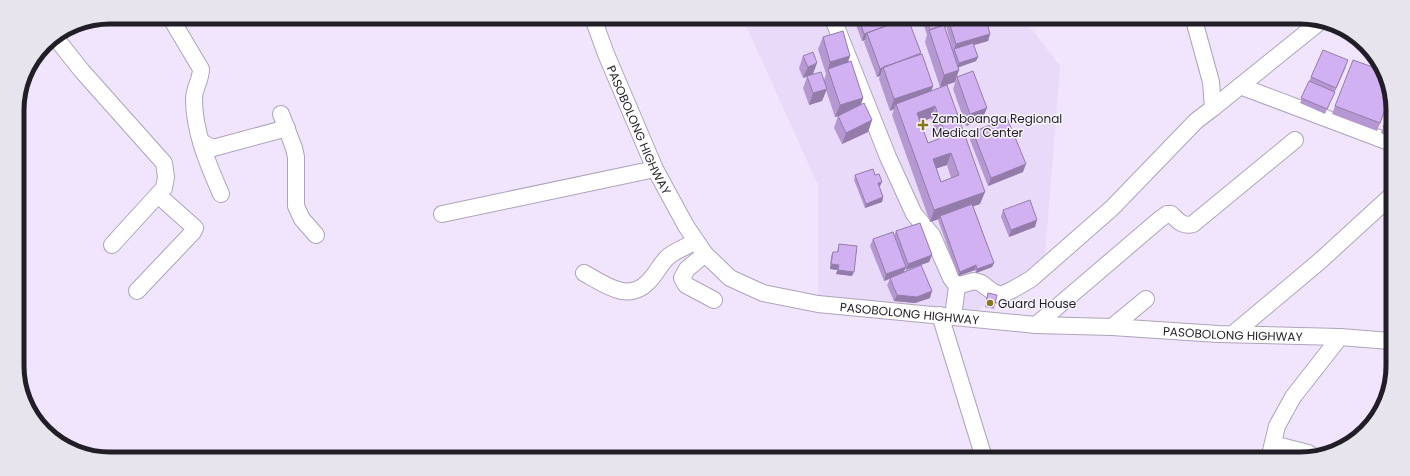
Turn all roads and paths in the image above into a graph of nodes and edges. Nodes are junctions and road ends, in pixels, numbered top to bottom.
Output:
1 (174, 24) edge
2 (595, 24) edge
3 (835, 24) edge
4 (1195, 24) edge
5 (1315, 26) edge
6 (58, 41) edge
7 (1240, 86) junction
8 (1213, 108) junction
9 (1295, 140) dead end
10 (1386, 141) edge
11 (201, 142) junction
12 (655, 170) junction
13 (221, 194) dead end
14 (158, 195) junction
15 (1386, 201) edge
16 (442, 214) dead end
17 (316, 235) dead end
18 (112, 245) dead end
19 (701, 247) junction
20 (584, 273) dead end
21 (957, 286) junction
22 (137, 291) dead end
23 (1146, 299) dead end
24 (714, 300) dead end
25 (946, 316) junction
26 (1036, 325) junction
27 (1112, 327) junction
28 (1233, 334) junction
29 (1340, 337) junction
30 (1386, 342) edge
31 (1271, 451) edge
32 (982, 452) edge
33 (1290, 452) edge

1 - 11 street
2 - 12 street, PASOBOLONG HIGHWAY
3 - 21 street
4 - 8 street
5 - 7 street
6 - 14 street
7 - 8 street
7 - 10 street
8 - 21 street
9 - 26 street
11 - 13 street
11 - 17 street
12 - 16 street
12 - 19 street, PASOBOLONG HIGHWAY
14 - 18 street
14 - 22 street
15 - 28 street
19 - 20 street
19 - 24 street
19 - 25 street, PASOBOLONG HIGHWAY
21 - 25 street
23 - 27 street
25 - 26 street, PASOBOLONG HIGHWAY
25 - 32 street
26 - 27 street, PASOBOLONG HIGHWAY
27 - 28 street, PASOBOLONG HIGHWAY
28 - 29 street, PASOBOLONG HIGHWAY
29 - 30 street, PASOBOLONG HIGHWAY
29 - 31 street
31 - 33 street

